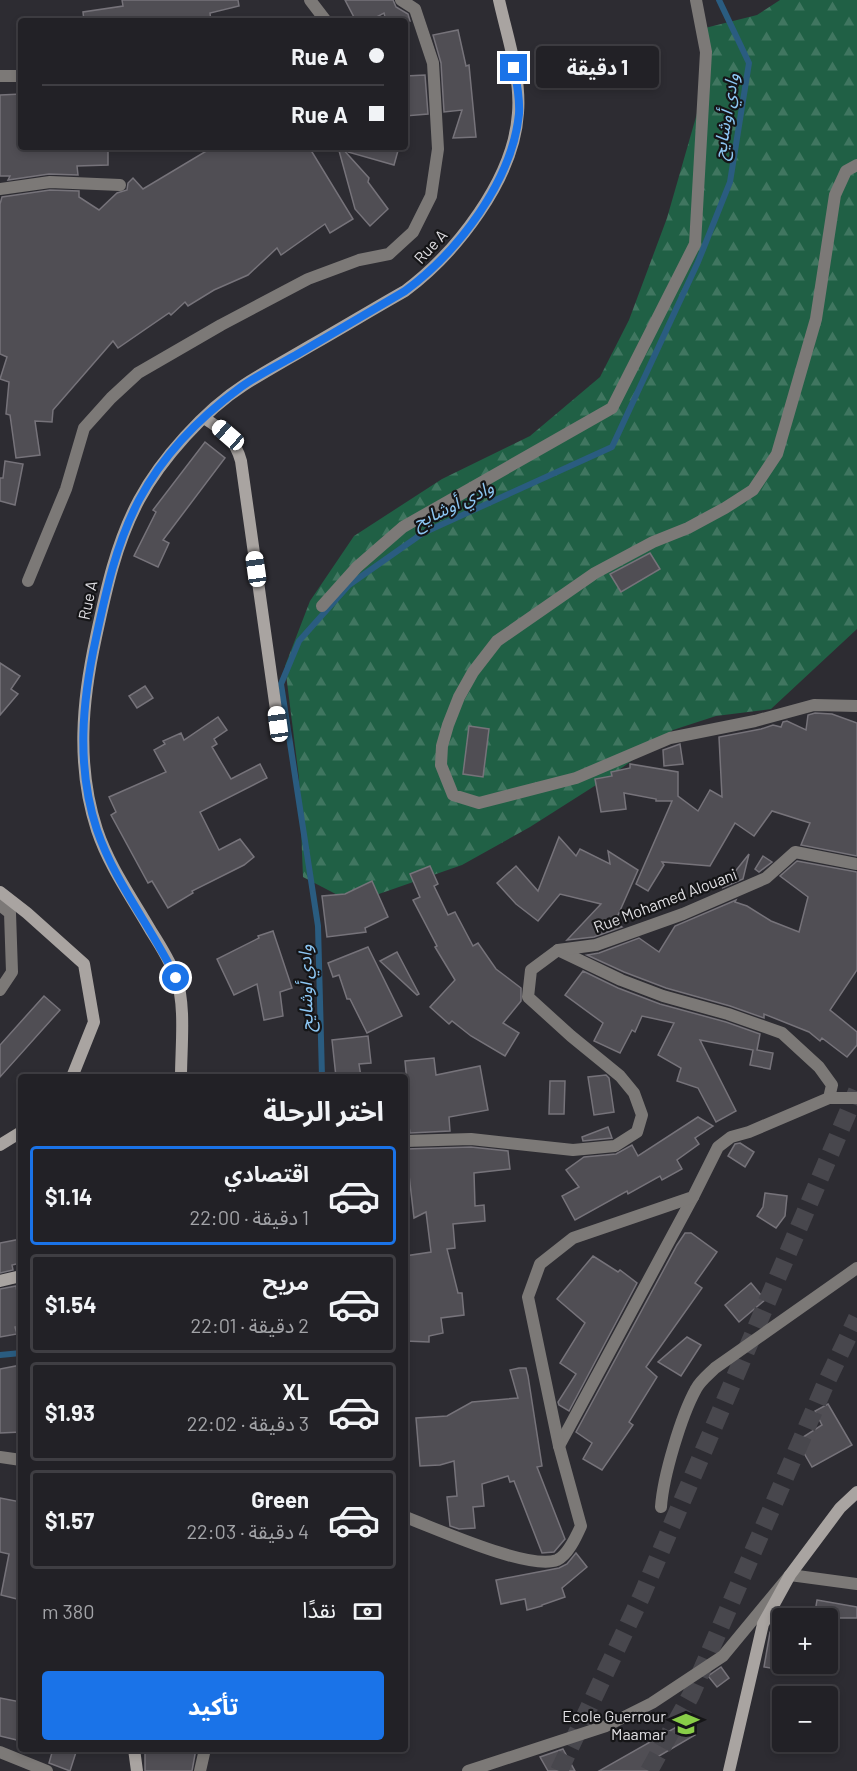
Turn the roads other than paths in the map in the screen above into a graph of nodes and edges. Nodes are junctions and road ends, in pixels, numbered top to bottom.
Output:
1 (310, 0) edge
2 (401, 0) edge
3 (499, 0) edge
4 (696, 0) edge
5 (324, 18) edge
6 (0, 76) edge
7 (18, 76) edge
8 (857, 165) edge
9 (120, 185) dead end
10 (0, 189) edge
11 (204, 418) junction
12 (28, 581) dead end
13 (322, 606) dead end
14 (857, 706) edge
15 (278, 724) dead end
16 (857, 864) edge
17 (0, 892) edge
18 (0, 905) edge
19 (558, 950) junction
20 (0, 990) edge
21 (73, 1074) edge
22 (181, 1074) edge
23 (829, 1098) junction
24 (857, 1098) edge
25 (18, 1134) edge
26 (408, 1141) edge
27 (0, 1145) edge
28 (693, 1197) junction
29 (857, 1268) edge
30 (18, 1277) edge
31 (0, 1281) edge
32 (559, 1446) junction
33 (0, 1457) edge
34 (18, 1460) edge
35 (857, 1492) edge
36 (661, 1507) dead end
37 (408, 1518) edge
38 (790, 1575) junction
39 (857, 1584) edge
40 (0, 1752) edge
41 (134, 1752) edge
42 (204, 1752) edge
43 (47, 1771) edge
44 (137, 1771) edge
45 (200, 1771) edge
46 (468, 1771) edge
47 (729, 1771) edge

1 - 5 street
2 - 12 street
3 - 11 street, Rue A
4 - 13 street
6 - 7 street
8 - 14 street
9 - 10 street
11 - 15 street
11 - 22 street, Rue A
16 - 19 street, Rue Mohamed Alouani
17 - 21 street
18 - 20 street
19 - 23 street
19 - 26 street, Rue Mohamed Alouani
23 - 24 street
23 - 28 street
25 - 27 street
28 - 32 street
28 - 32 street
29 - 36 street
30 - 31 street
32 - 37 street
33 - 34 street
35 - 38 street
38 - 39 street
38 - 46 street
38 - 47 street
40 - 43 street
41 - 44 street
42 - 45 street

